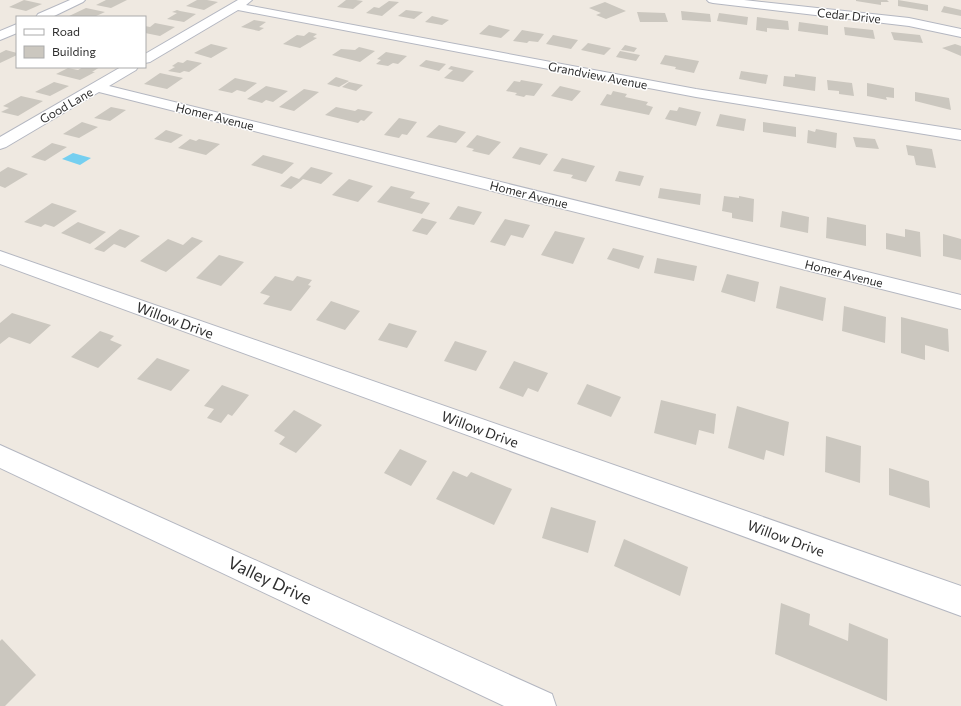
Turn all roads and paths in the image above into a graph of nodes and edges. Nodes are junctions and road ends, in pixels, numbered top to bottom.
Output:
1 (79, 0) edge
2 (713, 0) edge
3 (241, 3) edge
4 (44, 16) edge
5 (16, 28) edge
6 (961, 33) edge
7 (0, 36) edge
8 (146, 58) edge
9 (129, 68) edge
10 (97, 87) junction
11 (961, 135) edge
12 (0, 144) edge
13 (0, 257) edge
14 (961, 302) edge
15 (0, 456) edge
16 (961, 601) edge
17 (540, 706) edge

1 - 4 street
2 - 6 street, Cedar Drive
3 - 8 street
3 - 11 street, Grandview Avenue
5 - 7 street
9 - 10 street, Good Lane
10 - 12 street, Good Lane
10 - 14 street, Homer Avenue
13 - 16 street, Willow Drive
15 - 17 street, Valley Drive

